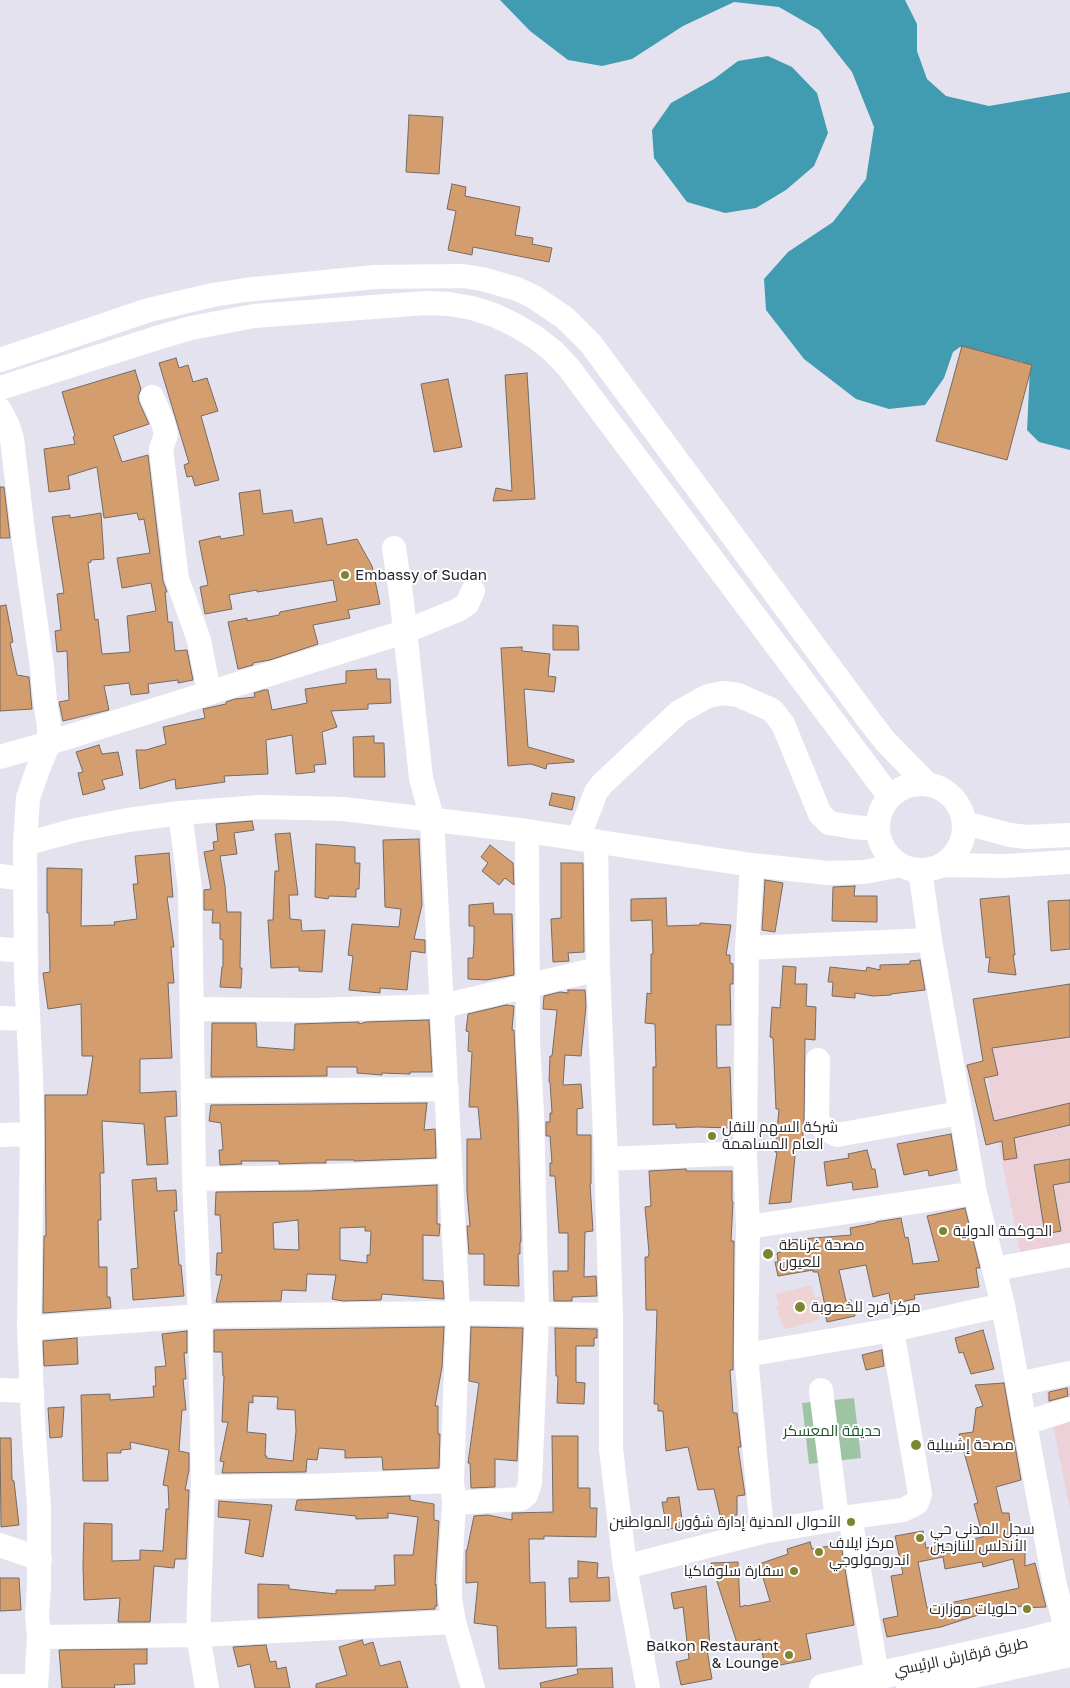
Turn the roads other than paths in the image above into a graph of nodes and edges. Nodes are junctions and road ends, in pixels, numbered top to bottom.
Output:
1 (0, 360) edge
2 (0, 388) edge
3 (152, 397) dead end
4 (0, 410) edge
5 (394, 548) dead end
6 (473, 591) dead end
7 (404, 632) junction
8 (209, 692) junction
9 (49, 744) junction
10 (0, 757) edge
11 (927, 784) junction
12 (890, 797) junction
13 (180, 813) junction
14 (432, 818) junction
15 (965, 823) junction
16 (878, 829) junction
17 (527, 831) junction
18 (1070, 835) edge
19 (587, 840) junction
20 (25, 844) junction
21 (1070, 862) edge
22 (752, 865) junction
23 (921, 867) junction
24 (0, 876) edge
25 (25, 880) junction
26 (930, 940) junction
27 (747, 948) junction
28 (0, 949) edge
29 (25, 951) junction
30 (598, 969) junction
31 (527, 987) junction
32 (443, 1006) junction
33 (192, 1009) junction
34 (0, 1018) edge
35 (28, 1019) junction
36 (818, 1060) dead end
37 (447, 1089) junction
38 (194, 1091) junction
39 (960, 1113) junction
40 (32, 1134) junction
41 (0, 1135) edge
42 (744, 1153) junction
43 (606, 1159) junction
44 (449, 1171) junction
45 (194, 1179) junction
46 (975, 1193) junction
47 (748, 1227) junction
48 (1070, 1255) edge
49 (995, 1269) junction
50 (1003, 1306) junction
51 (458, 1313) junction
52 (537, 1315) junction
53 (611, 1315) junction
54 (200, 1316) junction
55 (29, 1328) junction
56 (892, 1330) junction
57 (746, 1355) junction
58 (1070, 1373) edge
59 (1018, 1384) junction
60 (0, 1390) edge
61 (821, 1390) dead end
62 (32, 1391) junction
63 (1070, 1409) edge
64 (1025, 1423) junction
65 (203, 1487) junction
66 (453, 1492) junction
67 (844, 1518) junction
68 (762, 1532) junction
69 (0, 1544) edge
70 (40, 1559) junction
71 (625, 1567) junction
72 (454, 1622) junction
73 (198, 1635) junction
74 (39, 1637) junction
75 (1069, 1639) edge
76 (877, 1675) junction
77 (0, 1686) edge
78 (36, 1687) edge
79 (207, 1688) edge
80 (473, 1688) edge
81 (648, 1688) edge
82 (823, 1688) edge
83 (910, 1688) edge

1 - 11 street
2 - 12 street
3 - 8 street
4 - 9 street
5 - 7 street
6 - 7 street
7 - 8 street
7 - 14 street
8 - 9 street
9 - 10 street
9 - 20 street
11 - 12 street
11 - 15 street
12 - 16 street
13 - 14 street
13 - 20 street
13 - 33 street
14 - 17 street
14 - 32 street
15 - 18 street
15 - 23 street
16 - 19 street
16 - 23 street
17 - 19 street
17 - 31 street
19 - 22 street
19 - 30 street
20 - 25 street
21 - 23 street
22 - 23 street
22 - 27 street
23 - 26 street
24 - 25 street
25 - 29 street
26 - 27 street
26 - 39 street
27 - 42 street
28 - 29 street
29 - 35 street
30 - 31 street
30 - 43 street
31 - 32 street
31 - 52 street
32 - 33 street
32 - 37 street
33 - 38 street
34 - 35 street
35 - 40 street
36 - 39 street
37 - 38 street
37 - 44 street
38 - 45 street
39 - 46 street
40 - 41 street
40 - 55 street
42 - 43 street
42 - 47 street
43 - 53 street
44 - 45 street
44 - 51 street
45 - 54 street
46 - 47 street
46 - 49 street
47 - 57 street
48 - 49 street
49 - 50 street
50 - 56 street
50 - 59 street
51 - 52 street
51 - 54 street
51 - 66 street
52 - 53 street
52 - 66 street
53 - 71 street
54 - 55 street
54 - 65 street
55 - 62 street
56 - 57 street
56 - 67 street
57 - 68 street
58 - 59 street
59 - 64 street
60 - 62 street
61 - 67 street
62 - 70 street
63 - 64 street
64 - 75 street
65 - 66 street
65 - 73 street
66 - 72 street
67 - 68 street
67 - 76 street
68 - 71 street
69 - 70 street
70 - 74 street
71 - 81 street
72 - 73 street
72 - 80 street
73 - 74 street
73 - 79 street
74 - 78 street
75 - 76 main road, طريق قرقارش الرئيسي
75 - 83 main road, طريق قرقارش الرئيسي
76 - 82 main road, طريق قرقارش الرئيسي
77 - 78 street

